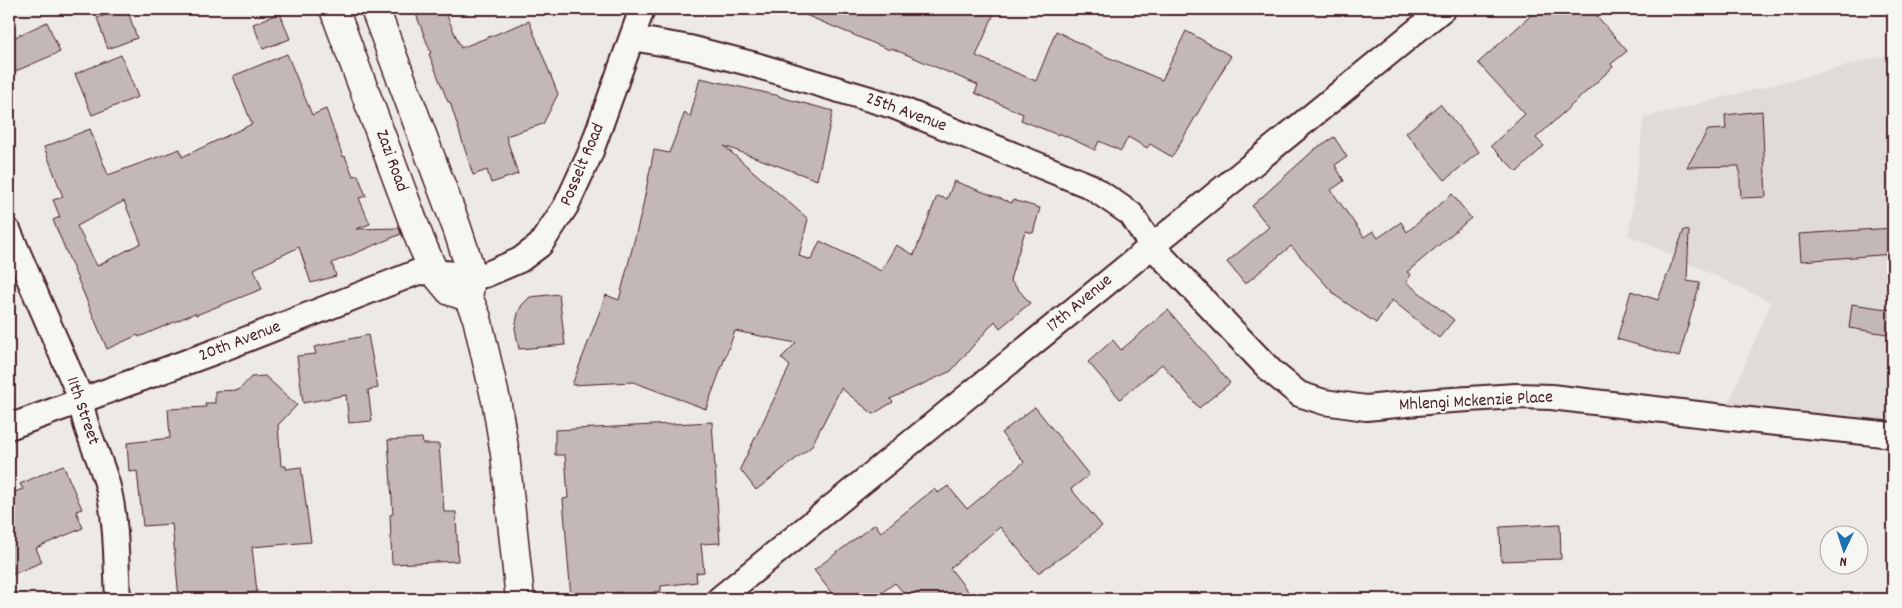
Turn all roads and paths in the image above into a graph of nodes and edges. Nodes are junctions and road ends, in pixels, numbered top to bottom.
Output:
1 (334, 9) edge
2 (375, 9) edge
3 (642, 9) edge
4 (1442, 9) edge
5 (632, 38) junction
6 (9, 232) edge
7 (1151, 245) junction
8 (434, 272) junction
9 (470, 286) junction
10 (81, 399) junction
11 (9, 427) edge
12 (1893, 435) edge
13 (118, 599) edge
14 (520, 599) edge
15 (718, 599) edge

1 - 8 street, Zazi Road
2 - 9 street
3 - 5 street, Posselt Road
4 - 7 street, 17th Avenue
5 - 7 street, 25th Avenue
5 - 9 street, Posselt Road
6 - 10 street, 11th Street
7 - 12 street, Mhlengi Mckenzie Place
7 - 15 street, 17th Avenue
8 - 9 street, Zazi Road
8 - 10 street, 20th Avenue
9 - 14 street
10 - 11 street, 20th Avenue
10 - 13 street, 11th Street

